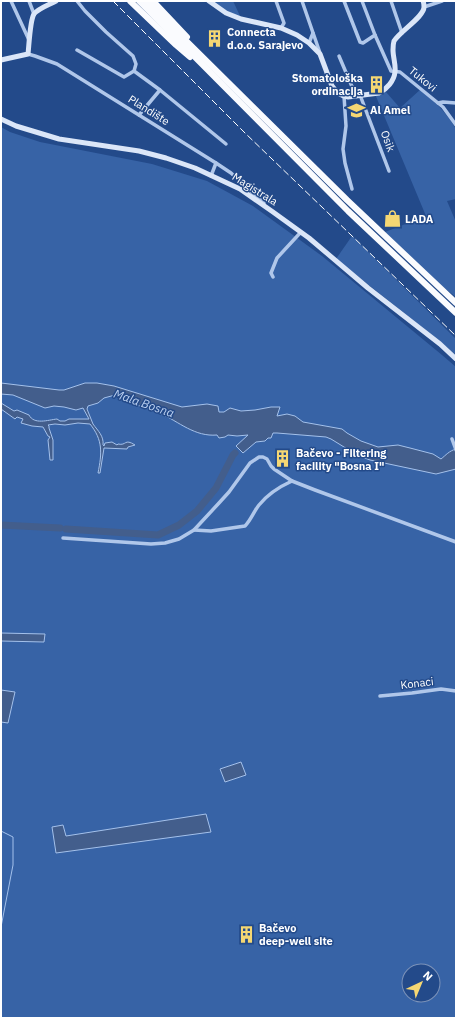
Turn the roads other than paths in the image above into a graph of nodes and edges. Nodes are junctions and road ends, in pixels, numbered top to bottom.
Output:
1 (12, 1) edge
2 (29, 1) edge
3 (56, 1) edge
4 (77, 1) edge
5 (130, 1) edge
6 (139, 1) edge
7 (146, 1) edge
8 (153, 1) edge
9 (209, 1) edge
10 (276, 1) edge
11 (302, 1) edge
12 (344, 1) edge
13 (362, 1) edge
14 (390, 1) edge
15 (423, 1) edge
16 (442, 1) edge
17 (424, 7) junction
18 (34, 14) junction
19 (281, 28) junction
20 (402, 32) junction
21 (313, 33) junction
22 (375, 35) junction
23 (29, 41) junction
24 (309, 43) junction
25 (77, 50) dead end
26 (28, 54) junction
27 (320, 54) junction
28 (339, 56) dead end
29 (1, 60) edge
30 (206, 65) junction
31 (134, 70) junction
32 (395, 72) junction
33 (160, 90) junction
34 (358, 95) junction
35 (344, 96) junction
36 (438, 103) junction
37 (456, 103) edge
38 (139, 115) junction
39 (1, 119) edge
40 (456, 125) edge
41 (226, 144) dead end
42 (216, 163) junction
43 (389, 171) dead end
44 (211, 176) junction
45 (352, 189) dead end
46 (345, 203) junction
47 (273, 212) junction
48 (301, 232) junction
49 (273, 277) dead end
50 (456, 304) edge
51 (456, 313) edge
52 (456, 359) edge
53 (452, 439) dead end
54 (456, 450) edge
55 (292, 481) junction
56 (194, 530) junction
57 (63, 538) dead end
58 (456, 542) edge
59 (456, 691) edge
60 (380, 696) dead end

1 - 23 street
2 - 18 street
3 - 18 main road
4 - 31 street
5 - 30 highway
6 - 30 highway
7 - 30 highway
8 - 30 highway
9 - 19 main road
10 - 19 street
11 - 21 street
12 - 22 street
13 - 22 street
14 - 20 street
15 - 17 main road
16 - 17 street
17 - 20 main road
18 - 23 main road
19 - 24 main road
20 - 32 main road
21 - 24 street
21 - 27 street
22 - 32 street
23 - 26 main road
24 - 27 main road
25 - 31 street
26 - 29 main road
26 - 38 street, Plandište
27 - 35 main road
28 - 34 street, Osik
30 - 46 highway
31 - 33 street
32 - 34 main road
32 - 36 street, Tukovi
33 - 38 street
33 - 41 street
34 - 35 main road
34 - 43 street, Osik
35 - 45 street
36 - 37 street, Tukovi
36 - 40 street, Tukovi
38 - 42 street, Plandište
39 - 44 main road, Magistrala
42 - 44 street
42 - 47 street, Plandište
44 - 47 main road, Magistrala
46 - 50 highway
46 - 51 highway
47 - 48 main road, Magistrala
48 - 49 street
48 - 52 main road, Magistrala
53 - 54 street
55 - 56 street
55 - 56 street
55 - 58 street
56 - 57 street
59 - 60 street, Konaci

